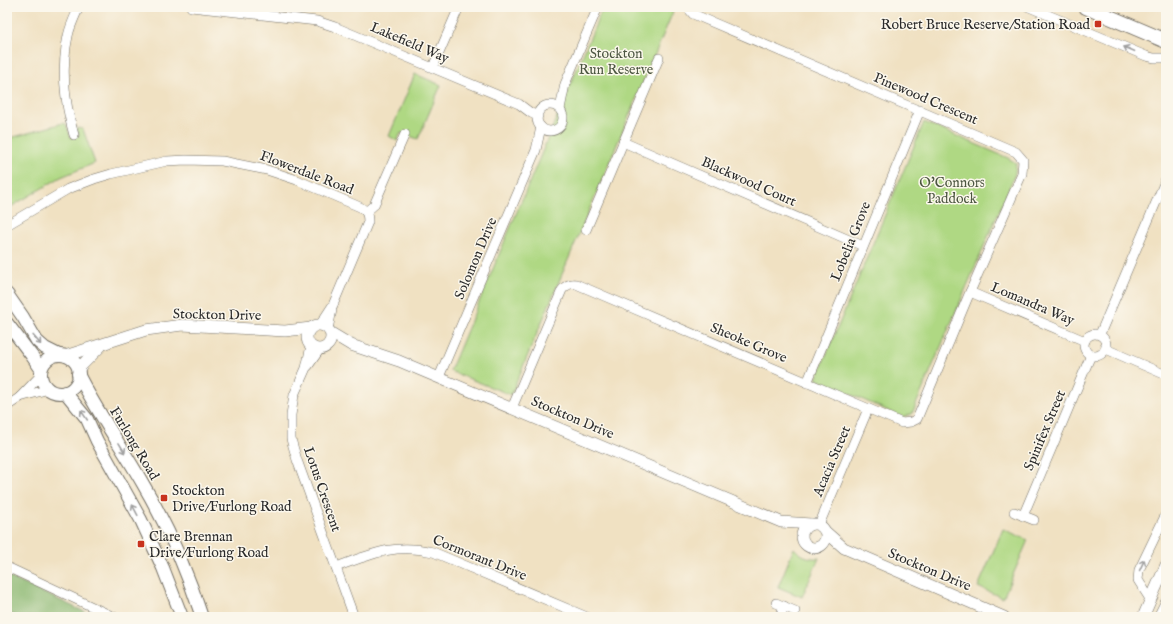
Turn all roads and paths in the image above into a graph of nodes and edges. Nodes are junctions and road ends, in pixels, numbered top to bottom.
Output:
1 (79, 7) edge
2 (191, 7) edge
3 (459, 7) edge
4 (598, 7) edge
5 (687, 7) edge
6 (1029, 7) edge
7 (1086, 7) edge
8 (1166, 41) edge
9 (659, 58) dead end
10 (1166, 58) edge
11 (433, 67) junction
12 (556, 107) junction
13 (920, 110) junction
14 (539, 112) junction
15 (541, 127) junction
16 (550, 131) junction
17 (405, 134) dead end
18 (74, 135) dead end
19 (623, 142) junction
20 (536, 150) junction
21 (1166, 179) edge
22 (366, 212) junction
23 (7, 225) edge
24 (586, 230) dead end
25 (863, 246) junction
26 (970, 292) junction
27 (7, 294) edge
28 (7, 323) edge
29 (322, 329) junction
30 (285, 331) junction
31 (1100, 334) junction
32 (1085, 341) junction
33 (103, 344) junction
34 (351, 345) junction
35 (317, 346) junction
36 (1106, 350) junction
37 (62, 355) junction
38 (1091, 355) junction
39 (78, 371) junction
40 (41, 372) junction
41 (1166, 375) edge
42 (439, 377) junction
43 (807, 383) junction
44 (49, 389) junction
45 (65, 392) junction
46 (19, 398) junction
47 (7, 406) edge
48 (512, 408) junction
49 (868, 409) junction
50 (1014, 512) dead end
51 (1166, 514) edge
52 (1023, 516) junction
53 (1034, 520) dead end
54 (781, 522) junction
55 (819, 527) junction
56 (803, 540) junction
57 (819, 547) junction
58 (844, 548) junction
59 (1166, 565) edge
60 (336, 567) junction
61 (7, 568) edge
62 (1150, 600) junction
63 (1166, 603) edge
64 (795, 611) dead end
65 (982, 612) edge
66 (114, 617) edge
67 (182, 617) edge
68 (202, 617) edge
69 (354, 617) edge
70 (587, 617) edge
71 (780, 617) edge
72 (1004, 617) edge
73 (1143, 617) edge
74 (1159, 617) edge

1 - 18 street
2 - 11 street, Lakefield Way
3 - 11 street
4 - 12 street
5 - 13 street, Pinewood Crescent
10 -> 6 street
7 - 8 main road
9 - 19 street
11 - 14 street, Lakefield Way
12 - 14 street
12 - 16 street
13 - 25 street, Lobelia Grove
13 - 26 street, Pinewood Crescent
14 - 15 street
15 - 16 street
15 - 20 street, Solomon Drive
16 - 20 street, Solomon Drive
17 - 22 street
19 - 24 street
19 - 25 street, Blackwood Court
20 - 42 street, Solomon Drive
21 - 31 street
22 - 23 street, Flowerdale Road
22 - 29 street
25 - 43 street, Lobelia Grove
26 - 32 street, Lomandra Way
26 - 49 street, Sheoke Grove
27 -> 37 main road
28 - 40 main road
29 - 30 street, Stockton Drive
29 - 34 street, Stockton Drive
29 - 35 street
29 - 35 street
30 - 33 street, Stockton Drive
30 - 35 street, Stockton Drive
31 - 32 street
31 - 36 street
32 - 38 street
33 - 37 street, Stockton Drive
33 - 39 street, Stockton Drive
34 - 35 street, Stockton Drive
34 - 42 street, Stockton Drive
35 - 60 street, Lotus Crescent
36 - 38 street
36 - 41 street
37 - 39 main road
37 - 40 main road
38 - 52 street, Spinifex Street
39 - 45 main road
39 -> 68 main road, Furlong Road
40 - 44 main road
40 - 46 street
42 - 48 street, Stockton Drive
43 - 48 street, Sheoke Grove
43 - 49 street, Sheoke Grove
44 - 45 main road
44 - 46 street
67 -> 45 main road, Furlong Road
46 - 47 street
48 - 54 street, Stockton Drive
49 - 55 street, Acacia Street
50 - 52 street
62 -> 51 street
52 - 53 street
54 - 55 street, Stockton Drive
54 - 56 street, Stockton Drive
55 - 56 street
55 - 57 street
55 - 58 street, Stockton Drive
56 - 57 street
57 - 58 street, Stockton Drive
58 - 65 street, Stockton Drive
59 - 62 street
60 - 69 street, Lotus Crescent
60 - 70 street, Cormorant Drive
61 - 66 street
62 - 73 street
63 - 74 street
64 - 71 street
65 - 72 street, Stockton Drive

